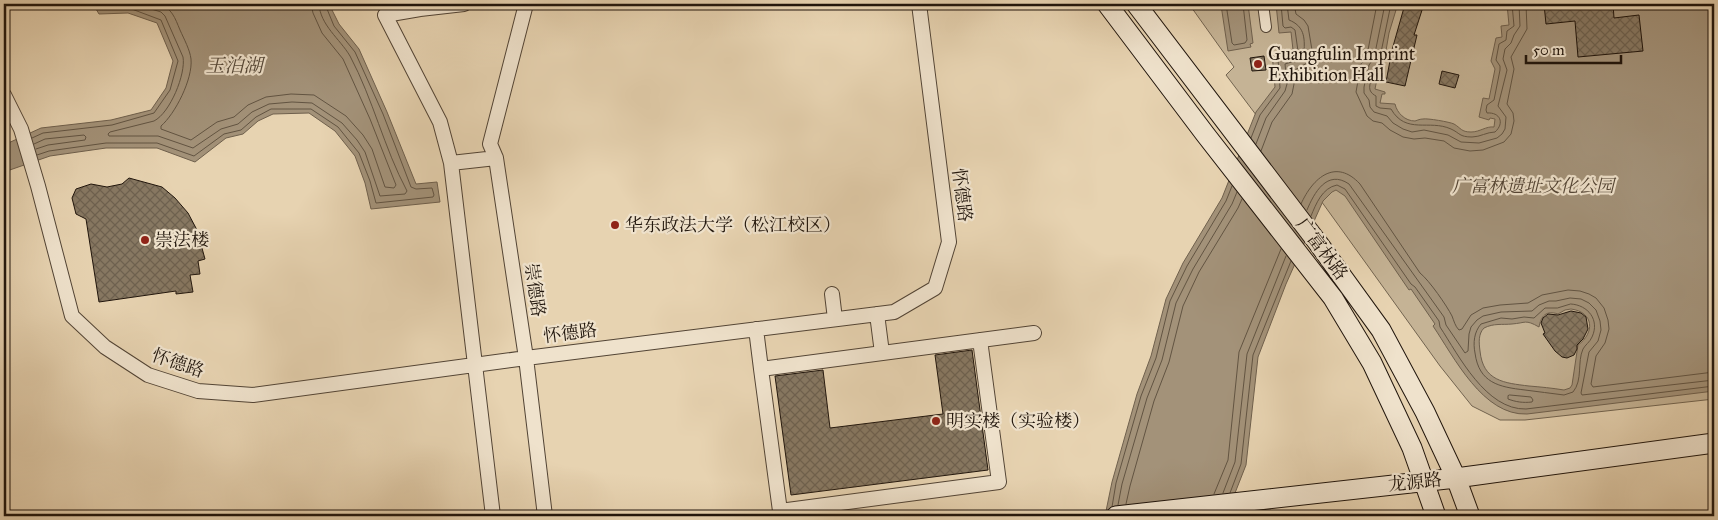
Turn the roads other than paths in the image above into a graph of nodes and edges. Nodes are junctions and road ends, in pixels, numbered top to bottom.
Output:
1 (464, 4) edge
2 (526, 4) edge
3 (919, 4) edge
4 (1107, 4) edge
5 (1136, 4) edge
6 (1262, 4) edge
7 (1266, 27) dead end
8 (4, 95) edge
9 (496, 158) junction
10 (451, 163) junction
11 (832, 294) dead end
12 (877, 314) junction
13 (835, 319) junction
14 (756, 329) junction
15 (1034, 332) dead end
16 (980, 340) junction
17 (882, 353) junction
18 (526, 358) junction
19 (474, 365) junction
20 (761, 369) junction
21 (1714, 443) edge
22 (1456, 478) junction
23 (1424, 481) junction
24 (493, 516) edge
25 (545, 516) edge
26 (1116, 516) edge
27 (1436, 516) edge
28 (1470, 516) edge

1 - 10 street
2 - 9 street, 崇德路
3 - 12 street, 怀德路
4 - 23 main road, 广富林路
5 - 22 main road, 广富林路
6 - 7 street
8 - 19 street, 怀德路
9 - 10 street
9 - 18 street, 崇德路
10 - 19 street
11 - 13 street
12 - 13 street, 怀德路
12 - 17 street
13 - 14 street, 怀德路
14 - 18 street, 怀德路
14 - 20 street
15 - 16 street
16 - 17 street
16 - 20 street
17 - 20 street
18 - 19 street, 怀德路
18 - 25 street, 崇德路
19 - 24 street
21 - 22 main road, 龙源路
22 - 23 main road, 龙源路
22 - 28 main road, 广富林路
23 - 26 main road, 龙源路
23 - 27 main road, 广富林路

